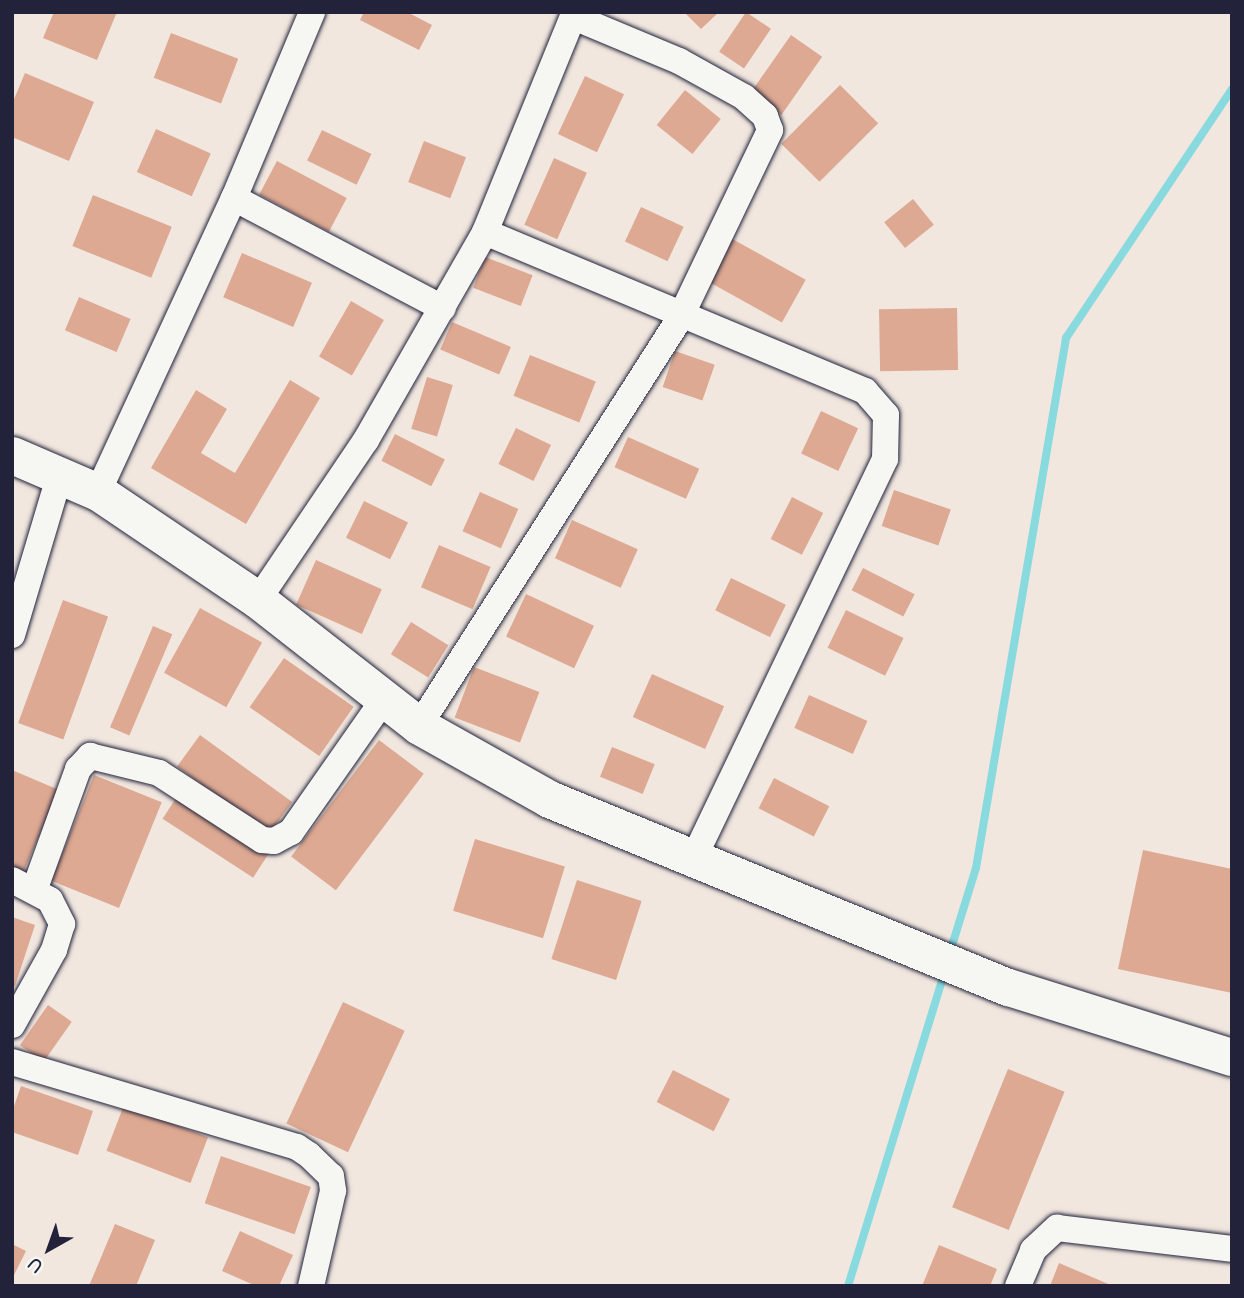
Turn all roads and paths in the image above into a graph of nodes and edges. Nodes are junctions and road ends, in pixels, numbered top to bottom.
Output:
1 (312, 12) edge
2 (575, 15) edge
3 (234, 198) junction
4 (485, 232) junction
5 (443, 308) junction
6 (682, 314) junction
7 (12, 455) edge
8 (60, 474) junction
9 (98, 492) junction
10 (258, 600) junction
11 (12, 635) edge
12 (384, 699) junction
13 (419, 726) junction
14 (691, 860) junction
15 (24, 884) edge
16 (12, 1025) edge
17 (1232, 1057) edge
18 (12, 1062) edge
19 (1232, 1249) edge
20 (311, 1286) edge
21 (1018, 1286) edge

1 - 3 street
2 - 4 street
2 - 6 street
3 - 5 street
3 - 9 street
4 - 5 street
4 - 6 street
5 - 10 street
6 - 13 street
6 - 14 street
7 - 8 street
8 - 9 street
8 - 11 street
9 - 10 street
10 - 12 street
12 - 13 street
12 - 15 street
13 - 14 street
14 - 17 street
15 - 16 street
18 - 20 street
19 - 21 street

